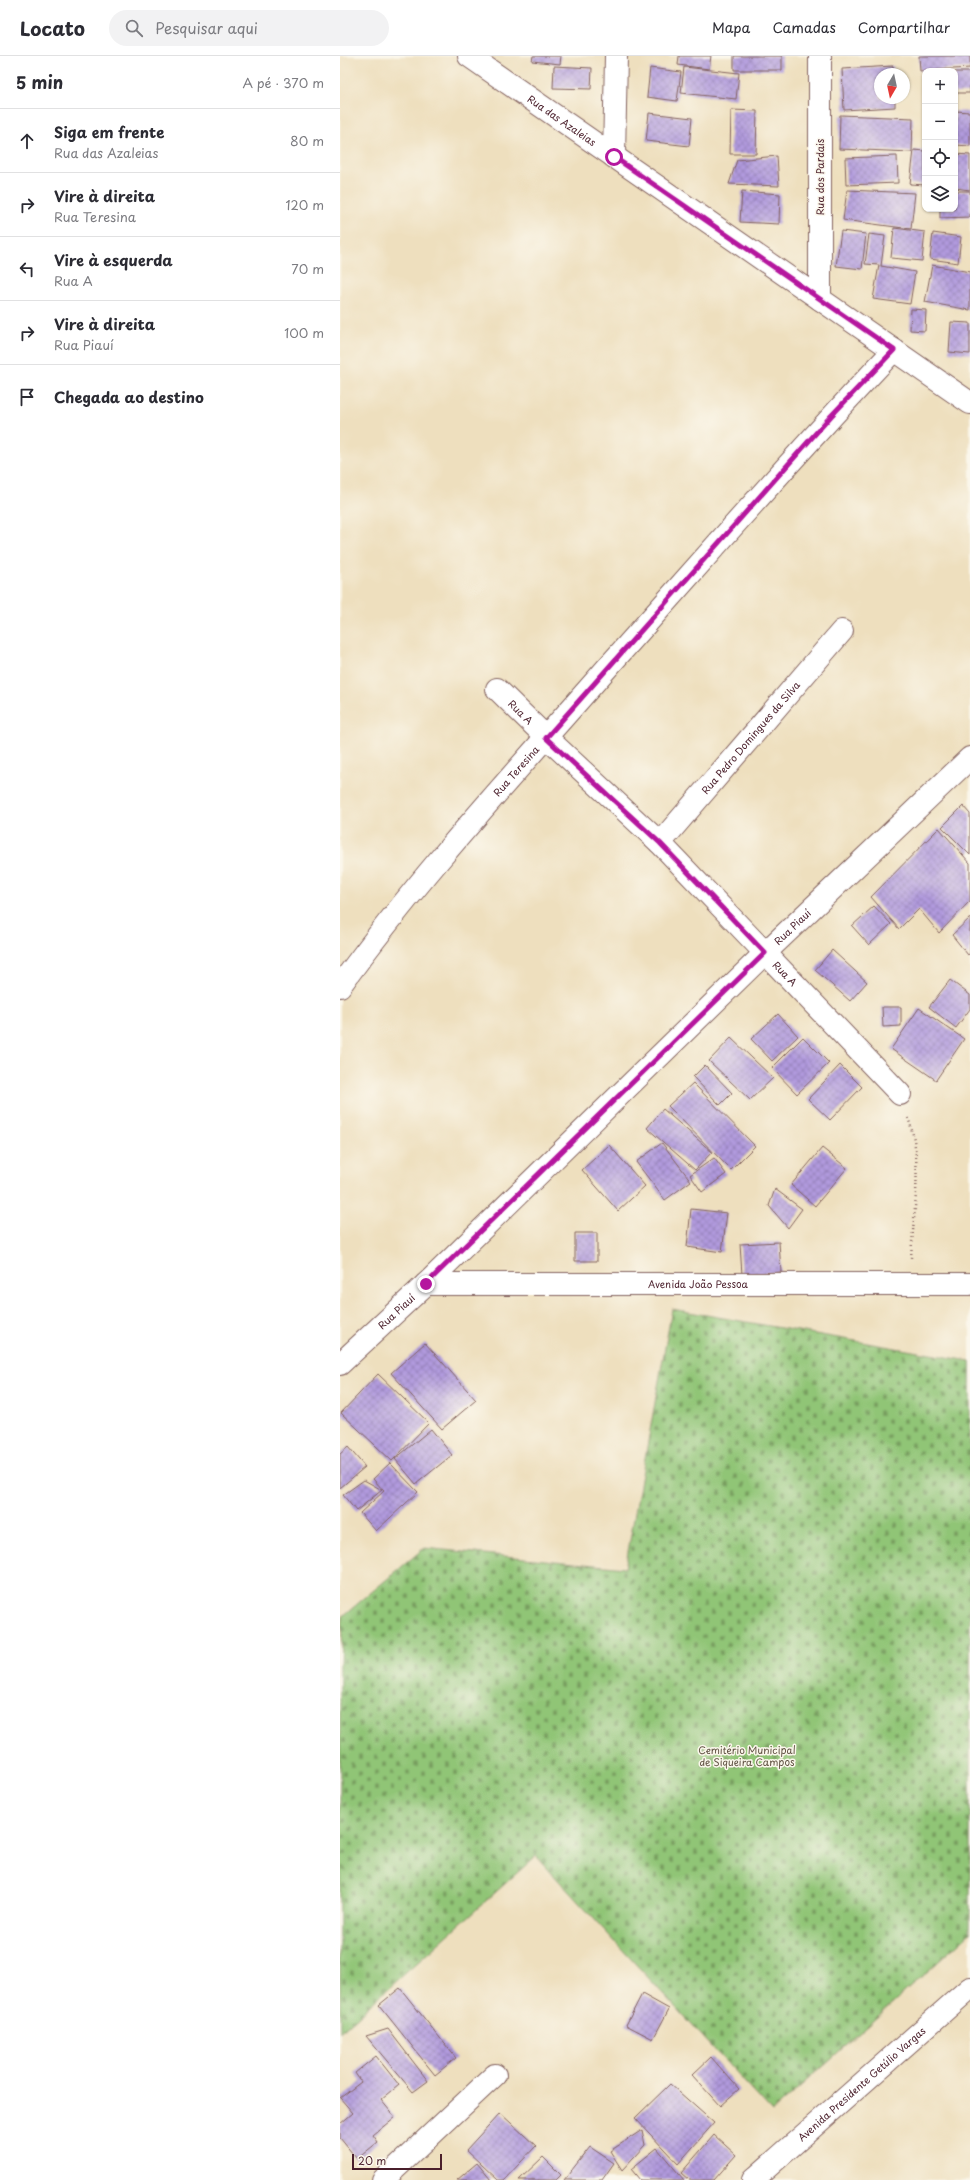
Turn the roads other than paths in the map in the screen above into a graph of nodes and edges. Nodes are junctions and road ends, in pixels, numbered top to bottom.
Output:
1 (469, 56) edge
2 (616, 56) edge
3 (820, 56) edge
4 (614, 157) junction
5 (820, 299) junction
6 (894, 350) junction
7 (970, 403) edge
8 (842, 631) dead end
9 (497, 689) dead end
10 (546, 738) junction
11 (970, 758) edge
12 (660, 843) junction
13 (765, 953) junction
14 (340, 986) edge
15 (900, 1094) road end
16 (426, 1284) junction
17 (970, 1284) edge
18 (340, 1364) edge
19 (970, 1988) edge
20 (495, 2075) dead end
21 (763, 2177) edge
22 (383, 2180) edge

1 - 4 street, Rua das Azaleias
2 - 4 street
3 - 5 street, Rua dos Pardais
4 - 5 street, Rua das Azaleias
5 - 6 street, Rua das Azaleias
6 - 7 street, Rua das Azaleias
6 - 10 street, Rua Teresina
8 - 12 street, Rua Pedro Domingues da Silva
9 - 10 street, Rua A
10 - 12 street, Rua A
10 - 14 street, Rua Teresina
11 - 13 street, Rua Piauí
12 - 13 street, Rua A
13 - 15 street, Rua A
13 - 16 street, Rua Piauí
16 - 17 street, Avenida João Pessoa
16 - 18 street, Rua Piauí
19 - 21 street, Avenida Presidente Getúlio Vargas
20 - 22 street

